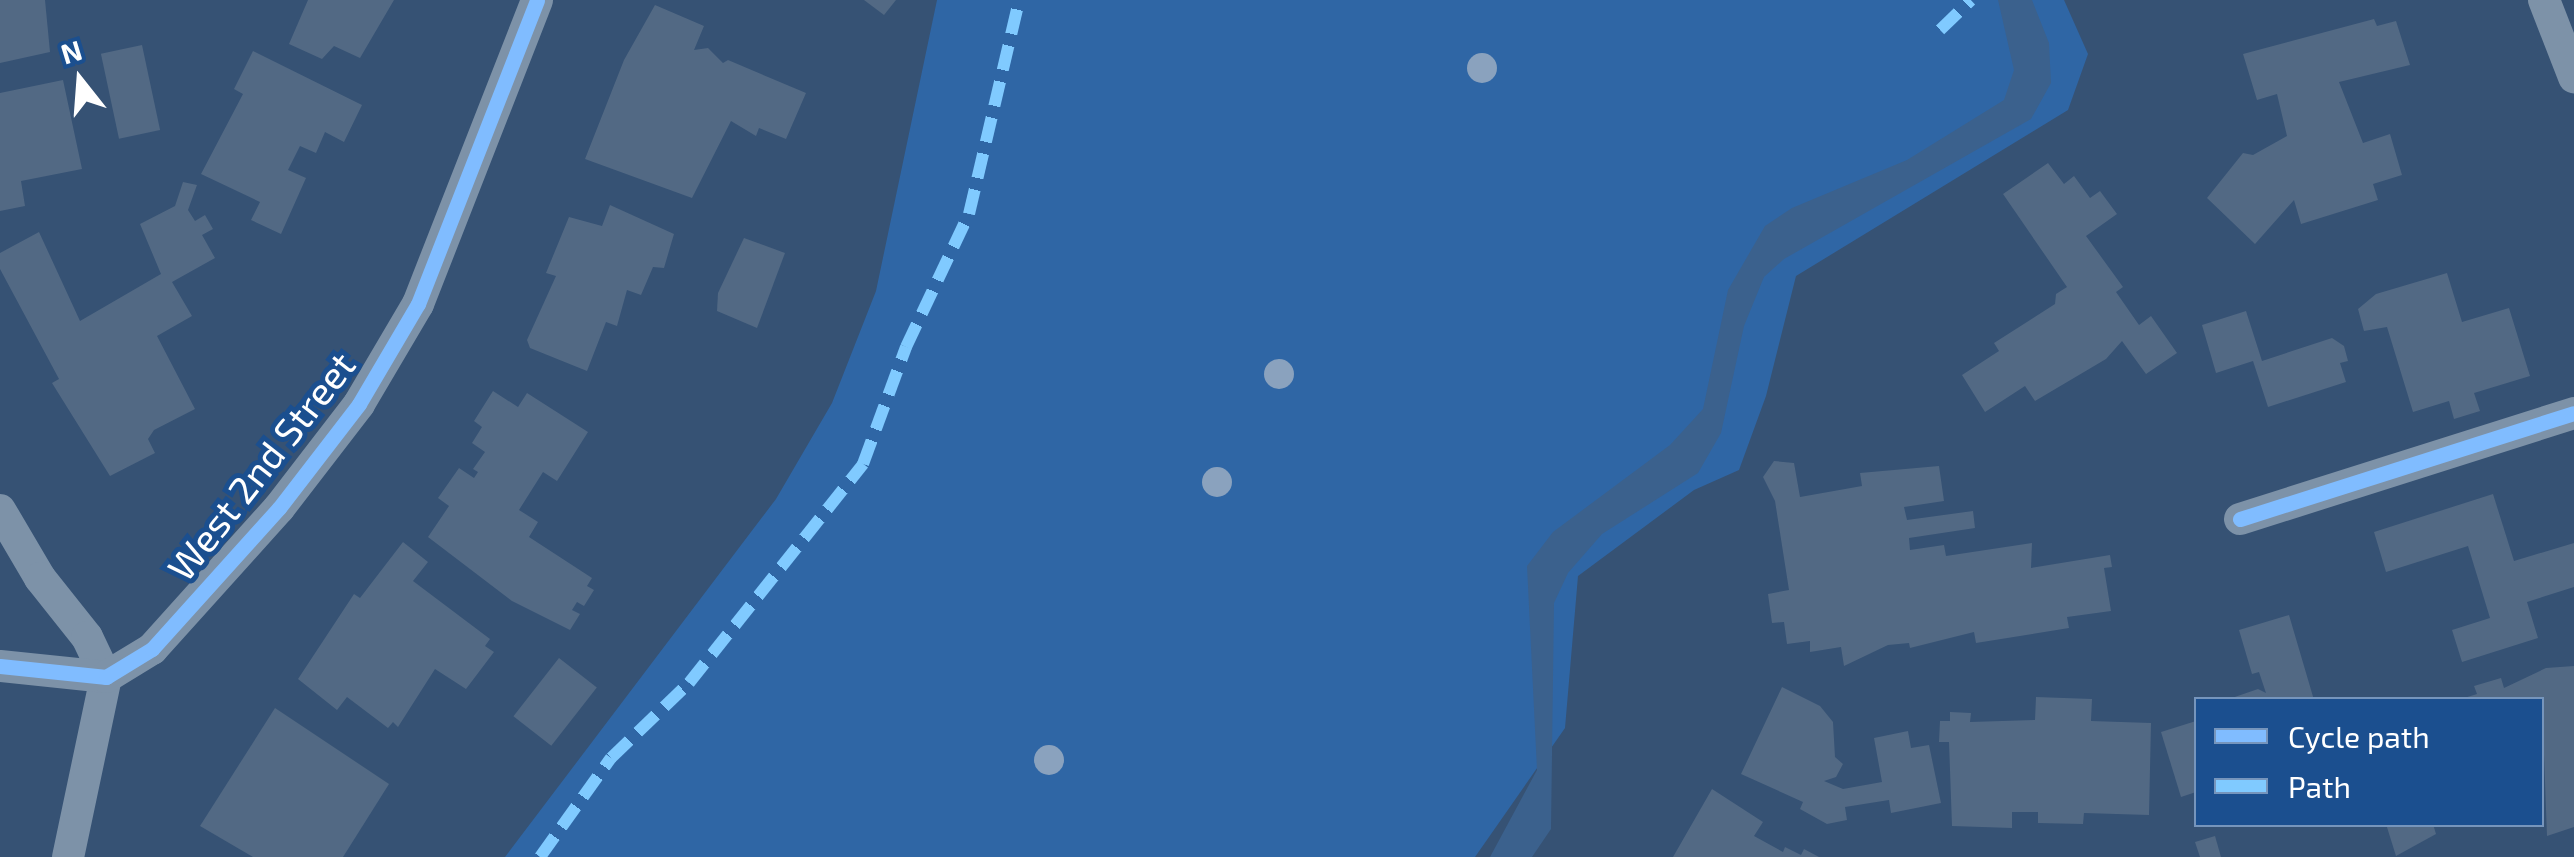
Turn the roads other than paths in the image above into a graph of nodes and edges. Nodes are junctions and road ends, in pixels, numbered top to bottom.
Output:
1 (537, 0) edge
2 (2544, 0) edge
3 (2574, 77) edge
4 (2574, 413) edge
5 (0, 510) edge
6 (2240, 519) dead end
7 (0, 666) edge
8 (106, 678) junction
9 (68, 857) edge

1 - 8 street, West 2nd Street
2 - 3 street
4 - 6 street
5 - 8 street
7 - 8 street
8 - 9 street

